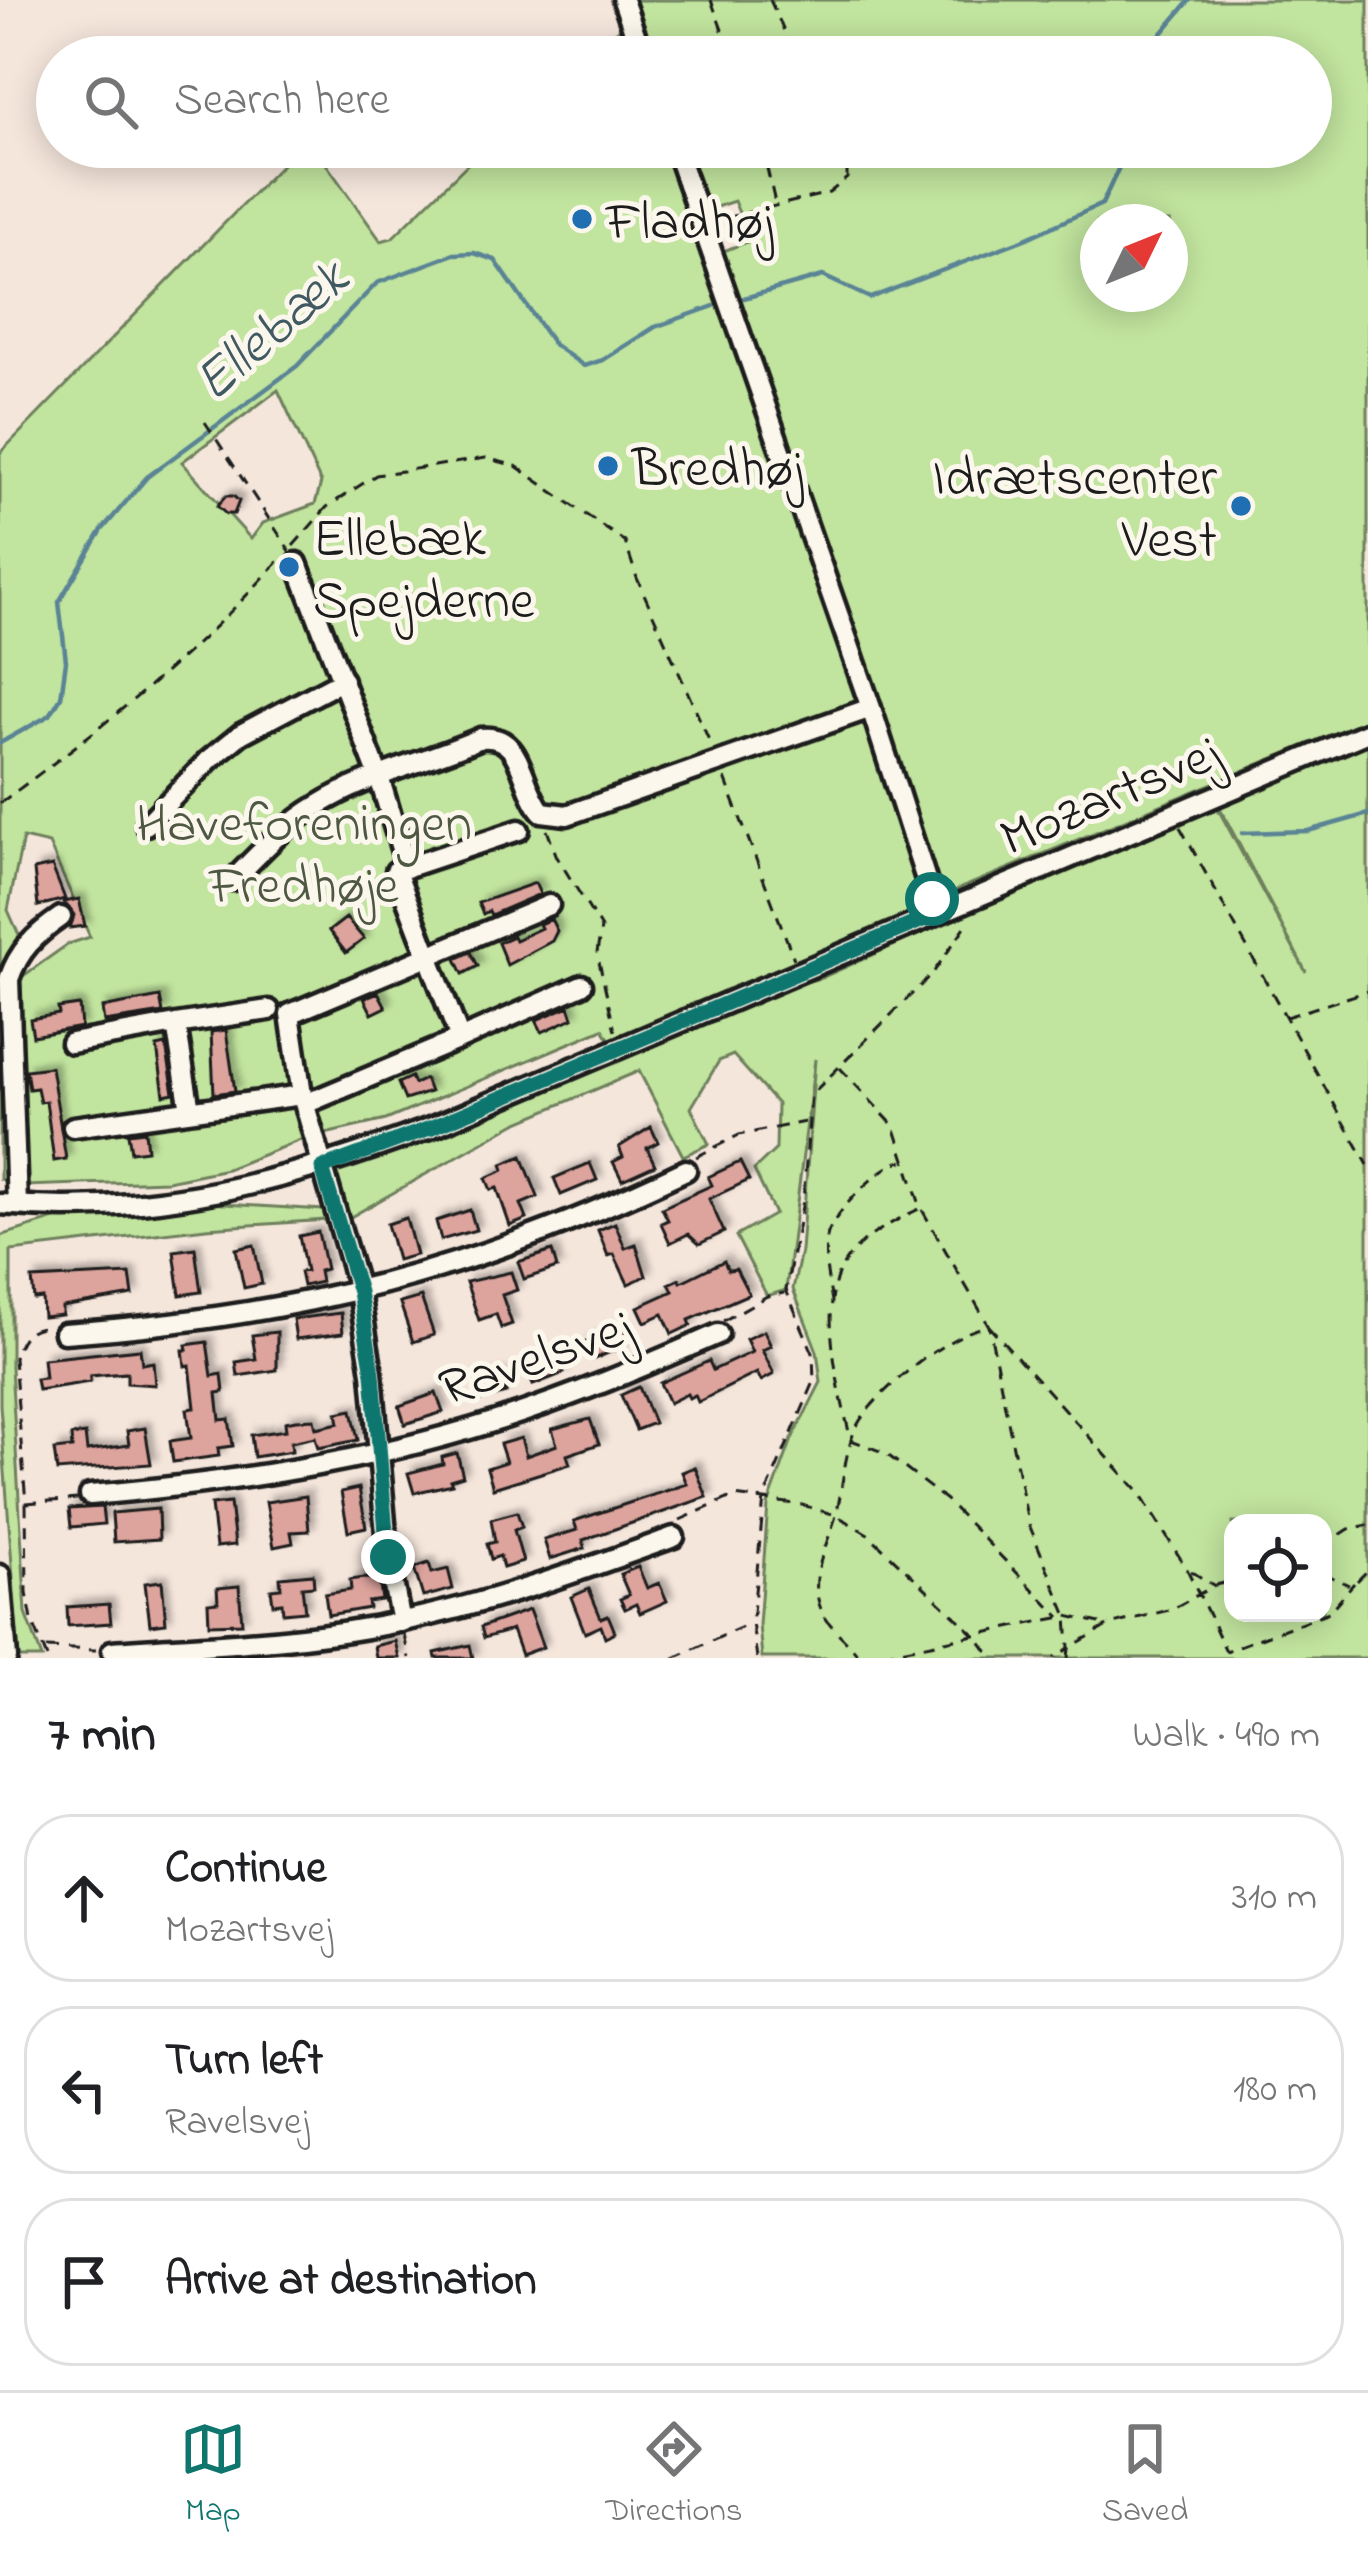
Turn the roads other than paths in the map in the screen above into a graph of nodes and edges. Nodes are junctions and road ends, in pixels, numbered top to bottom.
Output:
1 (623, 0) edge
2 (636, 36) edge
3 (681, 168) edge
4 (293, 556) road end
5 (343, 680) junction
6 (871, 708) junction
7 (1368, 733) edge
8 (379, 777) junction
9 (146, 825) dead end
10 (519, 830) dead end
11 (401, 870) junction
12 (374, 872) dead end
13 (233, 880) dead end
14 (549, 905) dead end
15 (937, 914) junction
16 (61, 917) dead end
17 (427, 957) junction
18 (582, 986) dead end
19 (269, 1010) dead end
20 (176, 1024) junction
21 (460, 1039) junction
22 (70, 1043) dead end
23 (303, 1099) junction
24 (190, 1110) junction
25 (73, 1126) dead end
26 (322, 1168) junction
27 (686, 1170) road end
28 (9, 1204) edge
29 (359, 1292) junction
30 (64, 1333) road end
31 (718, 1334) road end
32 (379, 1454) junction
33 (90, 1495) road end
34 (674, 1537) road end
35 (0, 1575) edge
36 (401, 1622) junction
37 (112, 1651) road end
38 (7, 1658) edge

1 - 2 street
3 - 6 street
4 - 5 street
5 - 8 street
5 - 9 street
6 - 8 street
6 - 15 street
7 - 15 street, Mozartsvej
8 - 11 street
8 - 13 street
10 - 11 street
11 - 12 street
11 - 17 street
14 - 17 street
15 - 26 street, Mozartsvej
16 - 28 street
17 - 21 street
17 - 23 street
18 - 21 street
19 - 20 street
20 - 22 street
20 - 24 street
21 - 23 street
23 - 24 street
23 - 26 street
24 - 25 street
26 - 28 street, Mozartsvej
26 - 29 street, Ravelsvej
27 - 29 street, Ravelsvej
29 - 30 street, Ravelsvej
29 - 32 street, Ravelsvej
31 - 32 street, Ravelsvej
32 - 33 street, Ravelsvej
32 - 36 street, Ravelsvej
34 - 36 street
35 - 38 street
36 - 37 street

